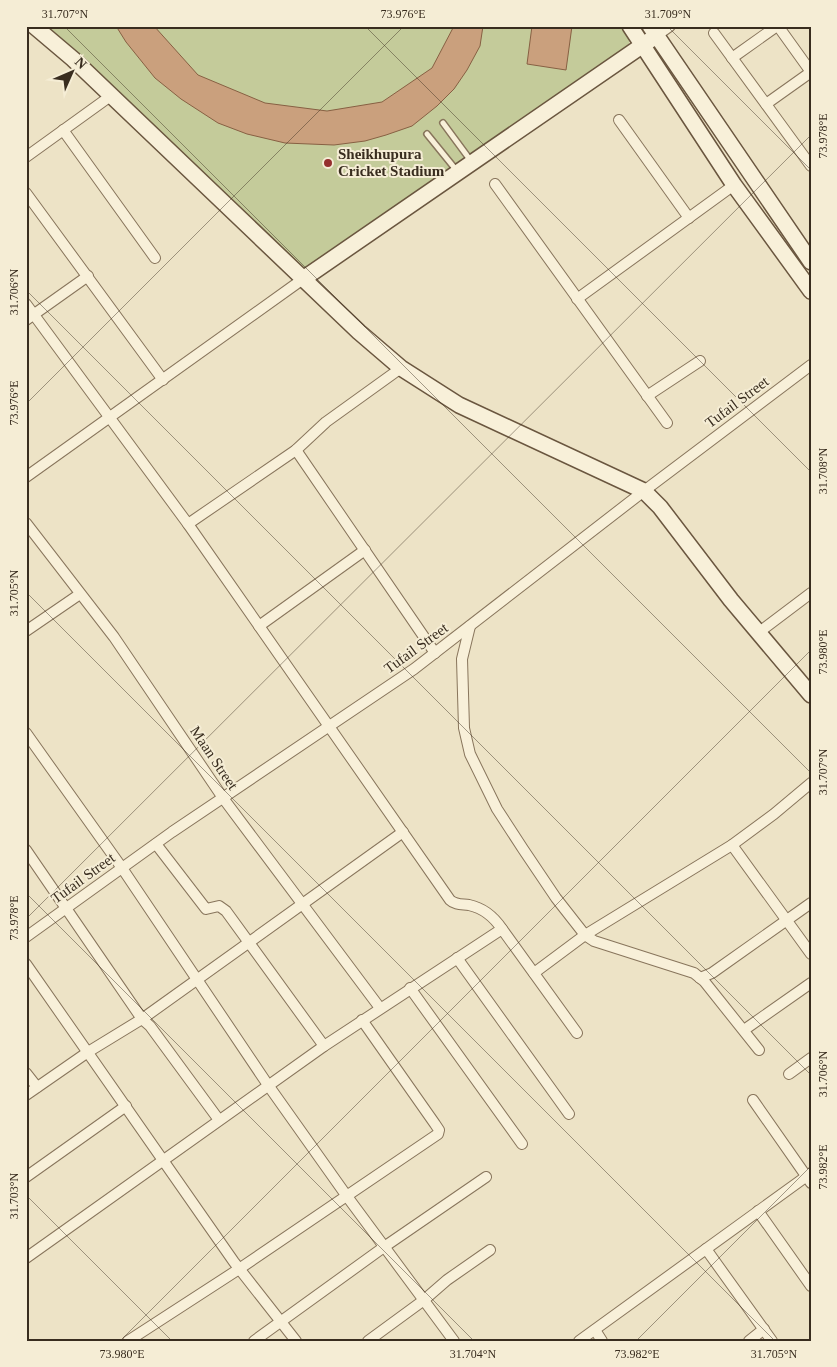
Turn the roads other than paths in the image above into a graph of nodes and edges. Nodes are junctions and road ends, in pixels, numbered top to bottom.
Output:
1 (34, 26) edge
2 (630, 26) edge
3 (670, 26) edge
4 (778, 26) edge
5 (653, 31) edge
6 (714, 33) dead end
7 (643, 45) junction
8 (732, 58) junction
9 (811, 72) edge
10 (112, 95) junction
11 (766, 104) junction
12 (619, 120) dead end
13 (443, 122) dead end
14 (63, 130) junction
15 (427, 134) dead end
16 (26, 157) edge
17 (472, 164) junction
18 (811, 166) edge
19 (458, 173) junction
20 (495, 184) dead end
21 (734, 185) junction
22 (26, 193) edge
23 (689, 218) junction
24 (155, 258) dead end
25 (811, 262) edge
26 (88, 276) junction
27 (303, 279) junction
28 (811, 291) edge
29 (577, 298) junction
30 (26, 304) edge
31 (30, 317) edge
32 (700, 361) dead end
33 (811, 365) edge
34 (401, 368) junction
35 (163, 380) junction
36 (648, 396) junction
37 (110, 417) junction
38 (667, 423) dead end
39 (296, 450) junction
40 (26, 477) edge
41 (644, 491) junction
42 (26, 523) edge
43 (188, 524) junction
44 (365, 550) junction
45 (811, 593) edge
46 (80, 594) junction
47 (259, 626) junction
48 (470, 626) junction
49 (26, 631) edge
50 (758, 633) junction
51 (435, 653) junction
52 (811, 695) edge
53 (329, 727) junction
54 (26, 733) edge
55 (811, 784) edge
56 (223, 798) junction
57 (402, 832) junction
58 (156, 844) junction
59 (732, 845) junction
60 (26, 850) edge
61 (122, 868) junction
62 (811, 903) edge
63 (302, 904) junction
64 (66, 908) junction
65 (787, 920) junction
66 (502, 929) junction
67 (585, 935) junction
68 (26, 937) edge
69 (249, 942) junction
70 (811, 954) edge
71 (457, 958) junction
72 (26, 964) edge
73 (534, 973) junction
74 (700, 978) junction
75 (197, 979) junction
76 (811, 983) edge
77 (410, 988) junction
78 (380, 1008) junction
79 (142, 1019) junction
80 (362, 1020) junction
81 (744, 1030) junction
82 (577, 1032) dead end
83 (324, 1046) junction
84 (759, 1050) dead end
85 (88, 1052) junction
86 (811, 1058) edge
87 (26, 1073) edge
88 (789, 1074) dead end
89 (268, 1085) junction
90 (37, 1087) junction
91 (26, 1095) edge
92 (753, 1100) dead end
93 (126, 1106) junction
94 (569, 1114) dead end
95 (219, 1120) junction
96 (522, 1144) dead end
97 (163, 1160) junction
98 (26, 1177) edge
99 (486, 1177) dead end
100 (809, 1178) edge
101 (346, 1195) junction
102 (758, 1211) junction
103 (384, 1247) junction
104 (706, 1249) junction
105 (490, 1250) dead end
106 (26, 1258) edge
107 (239, 1268) junction
108 (811, 1286) edge
109 (424, 1300) junction
110 (281, 1322) junction
111 (764, 1329) junction
112 (595, 1330) junction
113 (128, 1341) edge
114 (254, 1341) edge
115 (296, 1341) edge
116 (368, 1341) edge
117 (454, 1341) edge
118 (580, 1341) edge
119 (602, 1341) edge
120 (749, 1341) edge
121 (772, 1341) edge

1 - 10 street
2 - 7 street
3 - 5 street
4 - 8 street
4 - 9 street
5 - 7 street
5 - 25 street
6 - 8 street
7 - 17 street
7 - 21 street
8 - 11 street
9 - 11 street
10 - 14 street
10 - 27 street
11 - 18 street
12 - 23 street
13 - 17 lane
14 - 16 street
14 - 24 street
15 - 19 lane
17 - 19 street
19 - 27 street
20 - 29 street
21 - 23 street
21 - 28 street
22 - 26 street
23 - 29 street
26 - 31 street
26 - 35 street
27 - 34 street
27 - 35 street
29 - 36 street
30 - 31 street
31 - 37 street
32 - 36 street
33 - 41 street, Tufail Street
34 - 39 street
34 - 41 street
35 - 37 street
36 - 38 street
37 - 40 street
37 - 43 street
39 - 43 street
39 - 44 street
41 - 48 street, Tufail Street
41 - 50 street
42 - 46 street, Maan Street
43 - 47 street
44 - 47 street
44 - 51 street
45 - 50 street
46 - 49 street
46 - 56 street, Maan Street
47 - 53 street
48 - 51 street, Tufail Street
48 - 67 street
50 - 52 street
51 - 53 street, Tufail Street
53 - 56 street, Tufail Street
53 - 57 street
54 - 61 street
55 - 59 street
56 - 58 street, Tufail Street
56 - 63 street, Maan Street
57 - 63 street
57 - 66 street
58 - 61 street, Tufail Street
58 - 69 street
59 - 65 street
59 - 67 street
60 - 64 street
61 - 64 street, Tufail Street
61 - 75 street
62 - 65 street
63 - 69 street
63 - 78 street, Maan Street
64 - 68 street, Tufail Street
64 - 79 street
65 - 70 street
65 - 74 street
66 - 71 street
66 - 73 street
67 - 73 street
67 - 74 street
69 - 75 street
69 - 83 street
71 - 77 street
71 - 94 street
72 - 85 street
73 - 82 street
74 - 81 street
75 - 79 street
75 - 89 street
76 - 81 street
77 - 78 street
77 - 96 street
78 - 80 street
79 - 85 street
79 - 95 street
80 - 83 street
80 - 101 street
81 - 84 street
83 - 89 street
85 - 90 street
85 - 93 street
86 - 88 street
87 - 90 street
89 - 95 street
89 - 101 street
90 - 91 street
92 - 100 street
93 - 97 street
93 - 98 street
95 - 97 street
97 - 106 street
97 - 107 street
99 - 103 street
100 - 102 street
101 - 103 street
101 - 107 street
102 - 104 street
102 - 108 street
103 - 109 street
103 - 110 street
104 - 111 street
104 - 112 street
105 - 109 street
107 - 110 street
107 - 113 street
109 - 116 street
109 - 117 street
110 - 114 street
110 - 115 street
111 - 120 street
111 - 121 street
112 - 118 street
112 - 119 street

